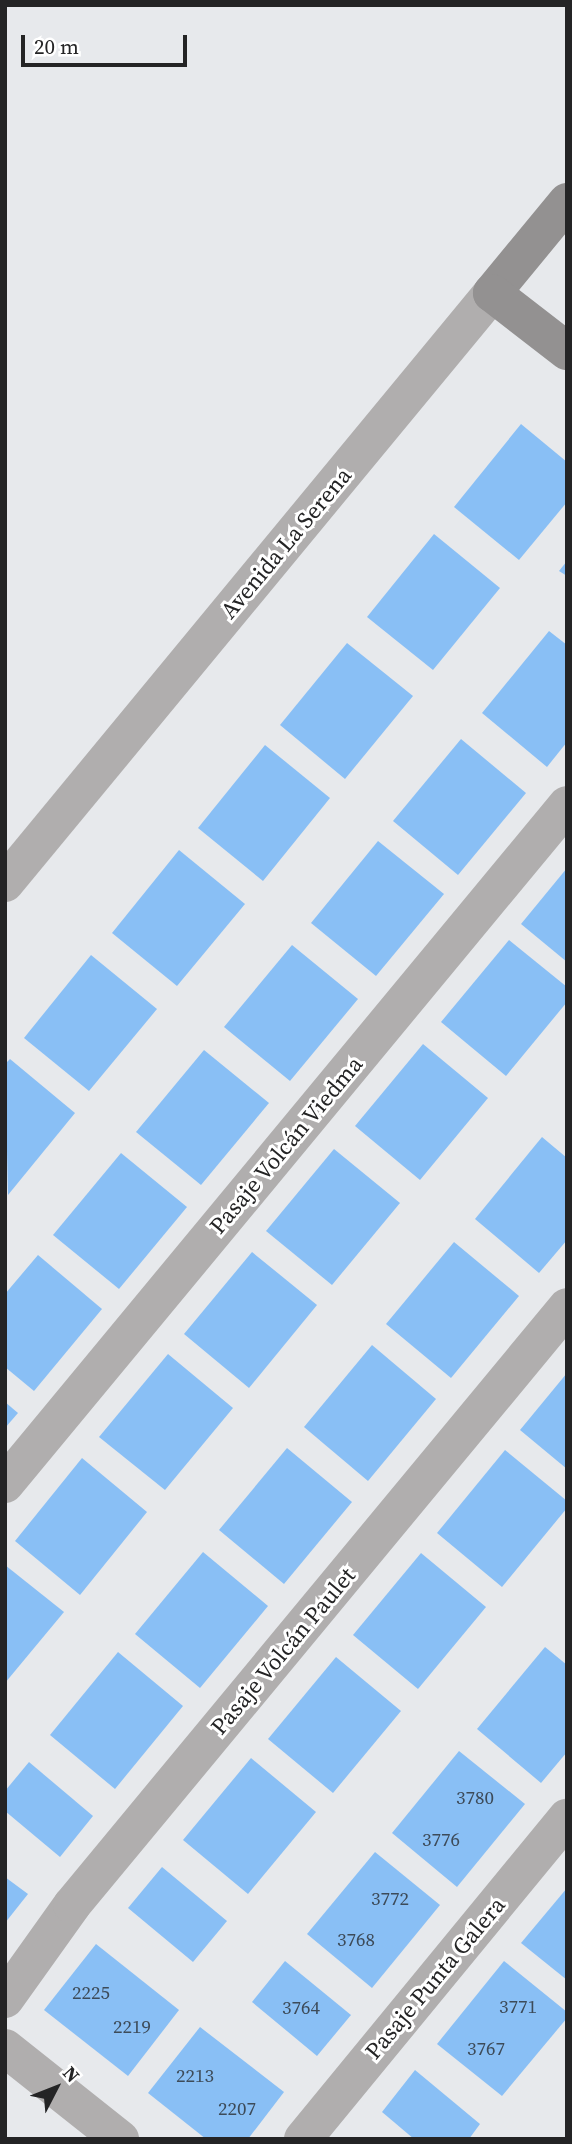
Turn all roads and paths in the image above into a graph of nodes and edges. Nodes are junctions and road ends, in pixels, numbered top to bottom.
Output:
1 (567, 202) edge
2 (492, 293) junction
3 (567, 351) edge
4 (567, 805) edge
5 (5, 883) edge
6 (567, 1307) edge
7 (5, 1485) edge
8 (567, 1818) edge
9 (5, 1999) edge
10 (5, 2048) edge
11 (120, 2139) edge
12 (303, 2139) edge

1 - 2 street, Avenida La Serena
2 - 3 street
2 - 5 street, Avenida La Serena
4 - 7 street, Pasaje Volcán Viedma
6 - 9 street, Pasaje Volcán Paulet
8 - 12 street, Pasaje Punta Galera
10 - 11 street

